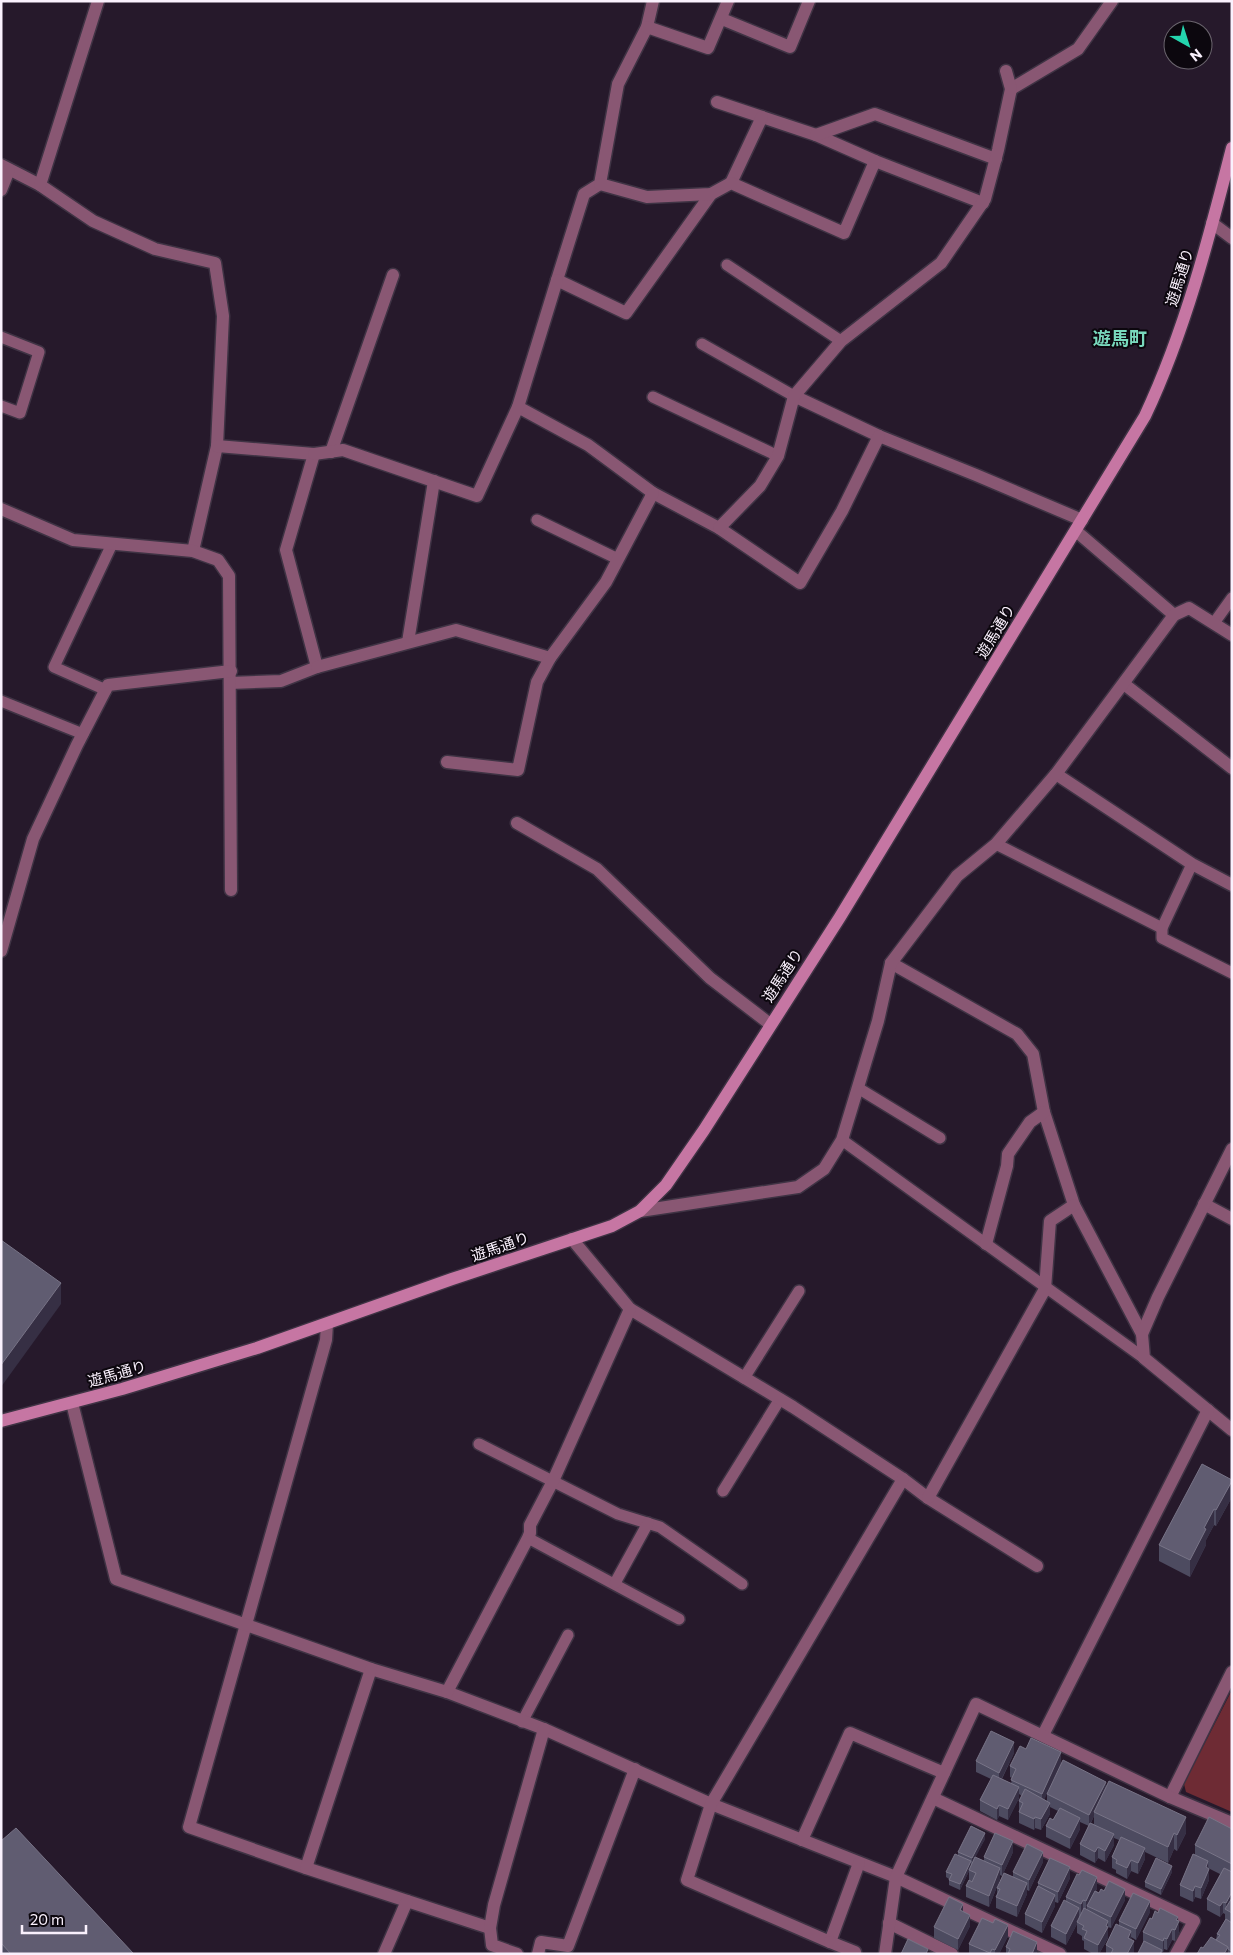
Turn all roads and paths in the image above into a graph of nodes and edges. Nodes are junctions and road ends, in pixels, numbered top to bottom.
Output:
1 (98, 1) edge
2 (653, 1) edge
3 (728, 1) edge
4 (809, 1) edge
5 (1112, 1) edge
6 (722, 19) junction
7 (647, 27) junction
8 (1006, 71) dead end
9 (1011, 89) junction
10 (717, 102) dead end
11 (762, 117) junction
12 (816, 135) junction
13 (1232, 148) edge
14 (996, 159) junction
15 (875, 162) junction
16 (5, 168) edge
17 (731, 183) junction
18 (600, 184) junction
19 (40, 185) junction
20 (1, 190) edge
21 (711, 194) junction
22 (983, 203) junction
23 (1212, 223) junction
24 (1232, 238) edge
25 (727, 265) dead end
26 (392, 275) dead end
27 (557, 280) junction
28 (1, 337) edge
29 (841, 341) junction
30 (702, 344) dead end
31 (794, 396) junction
32 (653, 397) dead end
33 (1, 406) edge
34 (518, 406) junction
35 (879, 436) junction
36 (217, 446) junction
37 (331, 452) junction
38 (314, 454) junction
39 (778, 456) junction
40 (434, 481) junction
41 (653, 493) junction
42 (2, 510) edge
43 (537, 520) dead end
44 (1079, 526) junction
45 (720, 528) junction
46 (112, 544) junction
47 (193, 551) junction
48 (618, 559) junction
49 (1232, 598) edge
50 (1174, 615) junction
51 (1214, 623) junction
52 (1232, 635) edge
53 (408, 642) junction
54 (550, 658) junction
55 (317, 667) junction
56 (230, 677) junction
57 (1124, 684) junction
58 (106, 690) junction
59 (1, 701) edge
60 (83, 734) junction
61 (447, 762) dead end
62 (1232, 768) edge
63 (1056, 774) junction
64 (517, 823) dead end
65 (996, 844) junction
66 (1192, 864) junction
67 (1232, 884) edge
68 (231, 890) dead end
69 (1162, 928) junction
70 (3, 938) edge
71 (1, 951) edge
72 (891, 963) junction
73 (1232, 973) edge
74 (770, 1024) junction
75 (858, 1088) junction
76 (1044, 1112) junction
77 (940, 1138) dead end
78 (842, 1140) junction
79 (1232, 1149) edge
80 (1204, 1204) junction
81 (1074, 1205) junction
82 (640, 1210) junction
83 (1232, 1219) edge
84 (572, 1239) junction
85 (986, 1244) junction
86 (1046, 1286) junction
87 (799, 1291) dead end
88 (630, 1309) junction
89 (327, 1324) junction
90 (1142, 1334) junction
91 (1144, 1358) junction
92 (744, 1378) junction
93 (780, 1399) junction
94 (72, 1402) junction
95 (1208, 1410) junction
96 (1, 1421) edge
97 (1232, 1430) edge
98 (479, 1444) dead end
99 (903, 1478) junction
100 (553, 1481) junction
101 (723, 1492) dead end
102 (928, 1498) junction
103 (648, 1523) junction
104 (528, 1538) junction
105 (1037, 1566) dead end
106 (614, 1583) junction
107 (742, 1584) dead end
108 (679, 1619) dead end
109 (248, 1624) junction
110 (568, 1636) dead end
111 (371, 1669) junction
112 (1232, 1672) edge
113 (447, 1692) junction
114 (522, 1722) junction
115 (544, 1729) junction
116 (1043, 1735) junction
117 (635, 1769) junction
118 (944, 1774) junction
119 (1170, 1797) junction
120 (933, 1798) junction
121 (711, 1804) junction
122 (1232, 1823) edge
123 (802, 1840) junction
124 (859, 1863) junction
125 (306, 1868) junction
126 (896, 1877) junction
127 (407, 1901) junction
128 (890, 1923) junction
129 (490, 1928) junction
130 (830, 1942) junction
131 (855, 1952) dead end
132 (944, 1952) edge
133 (1053, 1952) edge
134 (384, 1954) edge
135 (517, 1954) edge
136 (538, 1954) edge
137 (885, 1954) edge
138 (1176, 1954) edge

1 - 19 street
2 - 7 street
3 - 6 street
4 - 6 street
5 - 9 street
6 - 7 street
7 - 18 street
8 - 9 street
9 - 14 street
10 - 11 street
11 - 12 street
11 - 17 street
12 - 14 street
12 - 15 street
13 - 23 street, 遊馬通り
14 - 22 street
15 - 17 street
15 - 22 street
16 - 19 street
16 - 20 street
17 - 21 street
18 - 21 street
18 - 27 street
19 - 36 street
21 - 27 street
22 - 29 street
23 - 24 street
23 - 44 street, 遊馬通り
25 - 29 lane
26 - 37 street
27 - 34 street
28 - 33 lane
29 - 31 street
30 - 31 lane
31 - 35 street
31 - 39 street
32 - 39 lane
34 - 40 street
34 - 41 street
35 - 44 street
35 - 45 street
36 - 38 street
36 - 47 street
37 - 38 street
37 - 40 street
38 - 55 street
39 - 45 street
40 - 53 street
41 - 45 street
41 - 48 street
42 - 46 street
43 - 48 lane
44 - 50 street
44 - 74 street, 遊馬通り
46 - 47 street
46 - 58 lane
47 - 56 street
48 - 54 street
49 - 51 lane
50 - 51 street
50 - 57 street
51 - 52 street
53 - 54 street
53 - 55 street
54 - 61 street
55 - 56 street
56 - 58 street
56 - 68 street
57 - 62 street
57 - 63 street
58 - 60 street
59 - 60 lane
60 - 70 street
63 - 65 street
63 - 66 street
64 - 74 street
65 - 69 lane
65 - 72 street
66 - 67 street
66 - 69 lane
69 - 73 lane
70 - 71 street
72 - 75 street
72 - 76 street
74 - 82 street, 遊馬通り
75 - 77 lane
75 - 78 street
76 - 81 street
76 - 85 street
78 - 82 street
78 - 85 lane
79 - 80 street
80 - 83 street
80 - 90 street
81 - 86 street
81 - 90 street
82 - 84 street, 遊馬通り
84 - 88 street
84 - 89 street, 遊馬通り
85 - 86 lane
86 - 91 lane
86 - 102 street
87 - 92 lane
88 - 92 street
88 - 100 street
89 - 94 street, 遊馬通り
89 - 109 street
90 - 91 street
91 - 95 street
92 - 93 street
93 - 99 street
93 - 101 lane
94 - 96 street, 遊馬通り
94 - 109 street
95 - 97 street
95 - 116 street
98 - 100 lane
99 - 102 street
99 - 121 street
100 - 103 lane
100 - 104 street
102 - 105 street
103 - 106 lane
103 - 107 lane
104 - 106 lane
104 - 113 street
106 - 108 lane
109 - 111 street
109 - 125 street
110 - 114 lane
111 - 113 street
111 - 125 street
112 - 119 street
113 - 114 street
114 - 115 street
115 - 117 street
115 - 129 street
116 - 118 street
116 - 119 street
117 - 121 street
117 - 136 street
118 - 120 street
118 - 123 street
119 - 122 street
120 - 126 street
120 - 138 street
121 - 123 street
121 - 130 street
123 - 124 street
124 - 126 street
124 - 130 street
125 - 127 street
126 - 128 street
126 - 133 street
127 - 129 street
127 - 134 street
128 - 132 street
128 - 137 street
129 - 135 street
130 - 131 street

